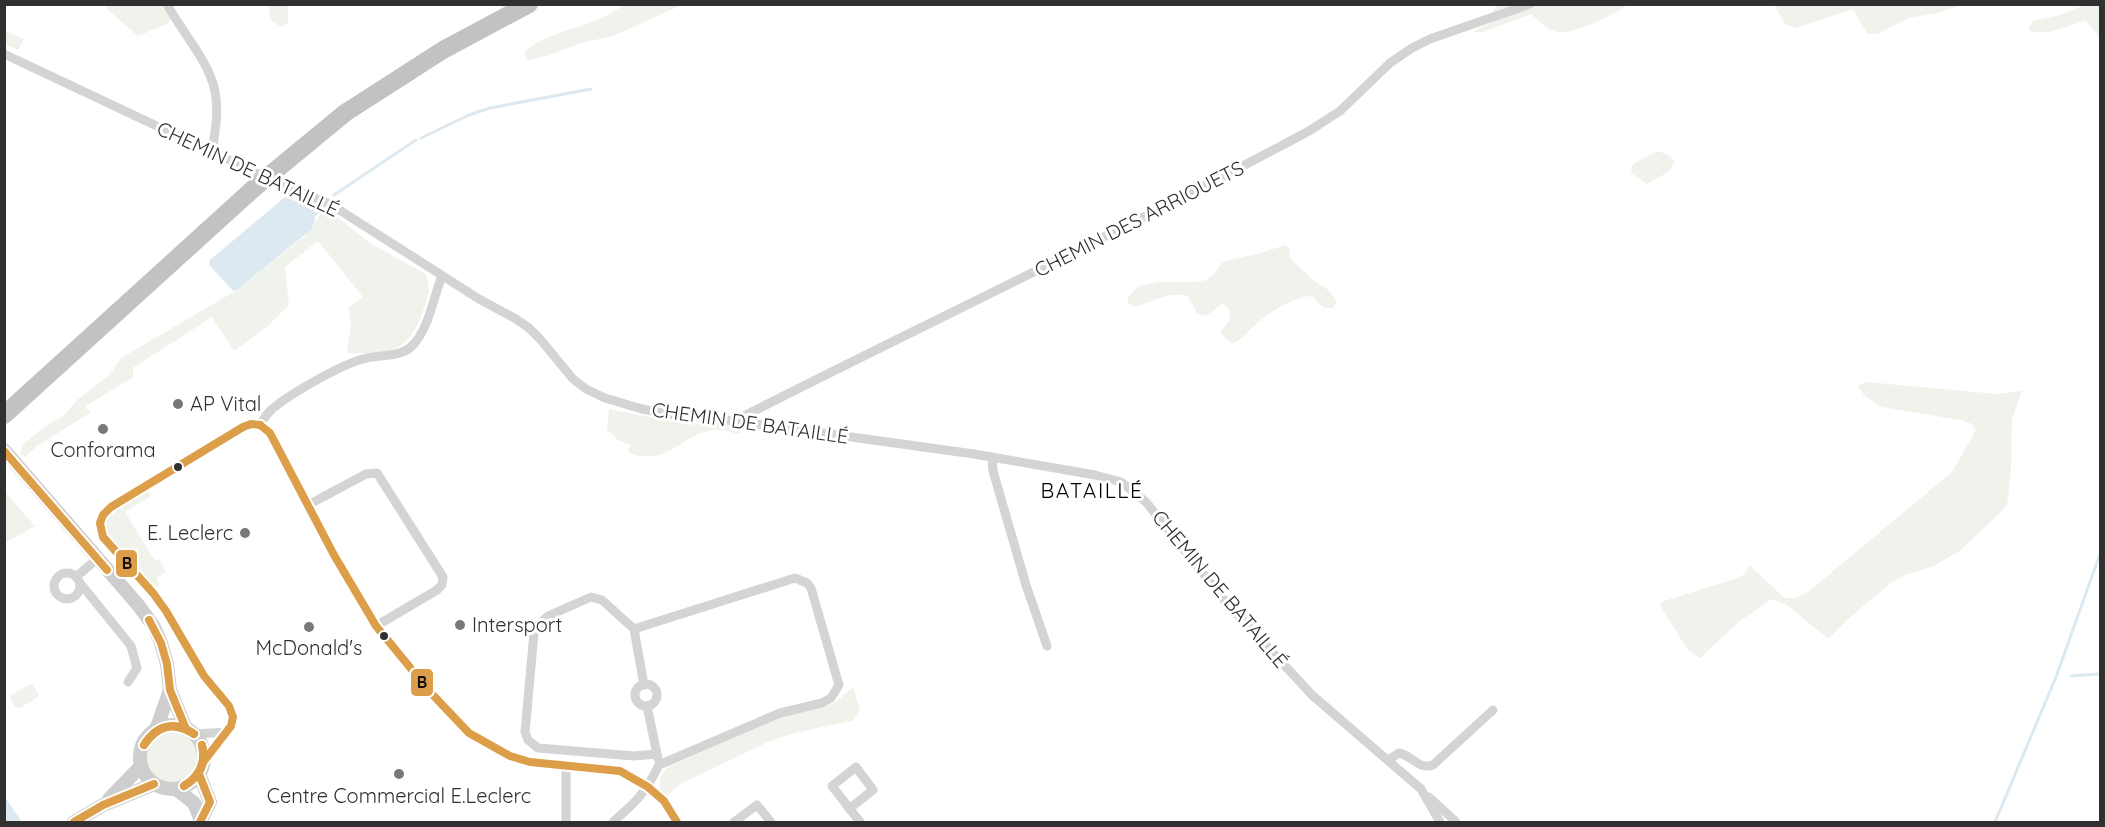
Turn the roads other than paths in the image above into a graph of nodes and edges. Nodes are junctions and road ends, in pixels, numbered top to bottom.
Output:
1 (167, 4) edge
2 (529, 4) edge
3 (1530, 4) edge
4 (4, 54) edge
5 (212, 152) junction
6 (442, 276) junction
7 (4, 415) edge
8 (736, 421) junction
9 (260, 425) junction
10 (4, 450) edge
11 (992, 457) junction
12 (308, 505) junction
13 (97, 559) junction
14 (376, 626) junction
15 (634, 629) junction
16 (1047, 646) dead end
17 (128, 681) dead end
18 (644, 685) junction
19 (170, 690) junction
20 (647, 706) junction
21 (1492, 710) dead end
22 (156, 730) junction
23 (190, 732) junction
24 (228, 732) junction
25 (657, 754) junction
26 (1390, 759) dead end
27 (659, 765) junction
28 (141, 766) junction
29 (566, 766) junction
30 (202, 768) junction
31 (154, 784) junction
32 (648, 787) junction
33 (176, 789) junction
34 (1421, 789) junction
35 (103, 805) junction
36 (849, 809) junction
37 (201, 821) edge
38 (74, 822) edge
39 (566, 822) edge
40 (613, 822) edge
41 (677, 822) edge
42 (734, 822) edge
43 (771, 822) edge
44 (860, 822) edge
45 (1440, 822) edge
46 (1456, 822) edge

1 - 5 street
2 - 7 highway, bridge
3 - 8 street, CHEMIN DES ARRIOUETS
4 - 5 street, CHEMIN DE BATAILLÉ
5 - 6 street, CHEMIN DE BATAILLÉ
6 - 8 street, CHEMIN DE BATAILLÉ
6 - 9 street
8 - 11 street, CHEMIN DE BATAILLÉ
9 - 12 street
9 - 24 street
10 - 13 street
11 - 16 street
11 - 34 street, CHEMIN DE BATAILLÉ
12 - 14 street
12 - 14 street
13 - 17 street
13 - 19 street
14 - 29 street
15 - 18 street
15 - 25 street
15 - 27 street
18 - 20 street
18 - 20 street
19 - 22 street
19 - 23 street
20 - 25 street
21 - 26 street
22 - 23 street
22 - 28 street
23 - 24 street
23 - 30 street
24 - 30 street
25 - 27 street
27 - 32 street
28 - 31 street
28 - 35 street
29 - 32 street
29 - 39 street
30 - 33 street
30 - 37 street
31 - 33 street
31 - 35 street
32 - 40 street
32 - 41 street
33 - 37 street
34 - 45 street, CHEMIN DE BATAILLÉ
34 - 46 street
35 - 38 street
36 - 36 street
36 - 44 street
42 - 43 street

